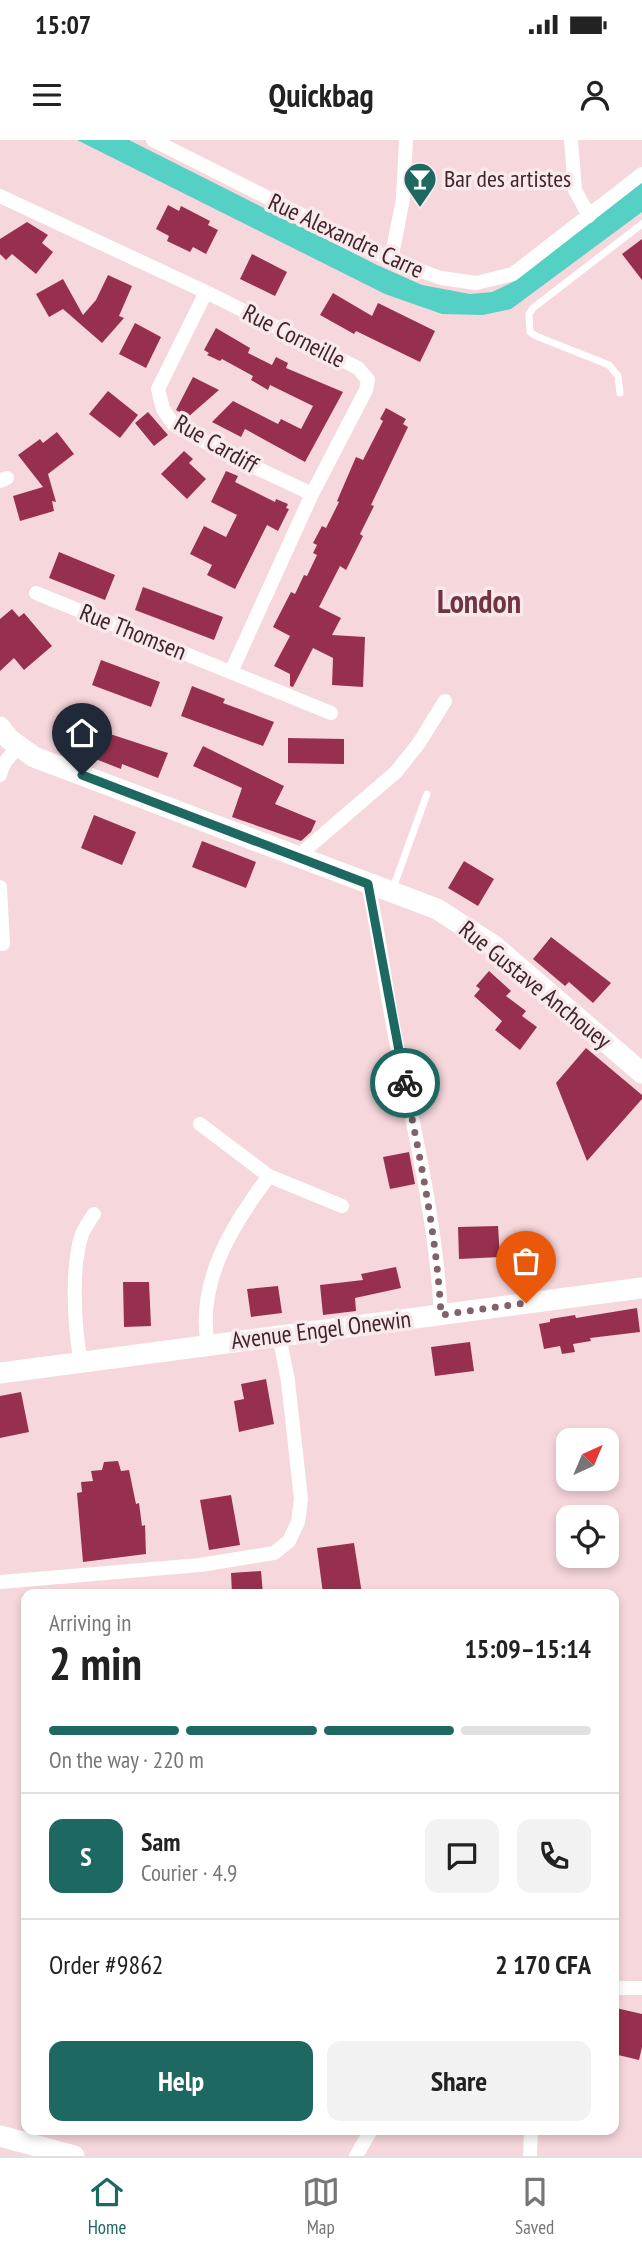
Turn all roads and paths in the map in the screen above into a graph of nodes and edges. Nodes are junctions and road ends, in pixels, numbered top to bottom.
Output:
1 (152, 140) edge
2 (406, 140) edge
3 (571, 140) edge
4 (642, 174) edge
5 (0, 196) edge
6 (589, 216) junction
7 (642, 225) edge
8 (391, 260) junction
9 (206, 292) junction
10 (620, 393) dead end
11 (313, 494) junction
12 (36, 593) dead end
13 (231, 672) junction
14 (444, 701) dead end
15 (331, 713) dead end
16 (0, 727) edge
17 (19, 748) junction
18 (0, 775) edge
19 (427, 794) dead end
20 (297, 857) junction
21 (368, 884) junction
22 (0, 887) edge
23 (392, 892) junction
24 (3, 944) dead end
25 (642, 1073) edge
26 (200, 1124) dead end
27 (268, 1176) junction
28 (342, 1206) dead end
29 (94, 1214) dead end
30 (642, 1289) edge
31 (441, 1315) junction
32 (279, 1336) junction
33 (208, 1345) junction
34 (81, 1362) junction
35 (0, 1373) edge
36 (0, 1582) edge
37 (619, 1988) edge
38 (642, 1988) edge
39 (367, 2135) edge
40 (531, 2135) edge
41 (0, 2136) edge
42 (74, 2156) edge
43 (356, 2156) edge
44 (530, 2156) edge

1 - 8 street, Rue Alexandre Carre
2 - 8 street
3 - 6 street
4 - 6 street, Rue Alexandre Carre
5 - 9 street, Rue Corneille
6 - 8 street, Rue Alexandre Carre
7 - 10 lane
9 - 11 street, Rue Cardiff
9 - 11 street, Rue Corneille
11 - 13 street, Rue Corneille
12 - 13 street, Rue Thomsen
13 - 15 street, Rue Thomsen
14 - 20 street
16 - 17 street, Rue Gustave Anchouey
17 - 18 street
17 - 20 street, Rue Gustave Anchouey
19 - 23 lane
20 - 21 street, Rue Gustave Anchouey
21 - 23 street, Rue Gustave Anchouey
21 - 31 street
22 - 24 street
23 - 25 street, Rue Gustave Anchouey
26 - 27 street
27 - 28 street
27 - 33 street
29 - 34 street
30 - 31 street, Avenue Engel Onewin
31 - 32 street, Avenue Engel Onewin
32 - 33 street, Avenue Engel Onewin
32 - 36 street
33 - 34 street, Avenue Engel Onewin
34 - 35 street, Avenue Engel Onewin
37 - 38 street
39 - 43 street
40 - 44 street
41 - 42 street

